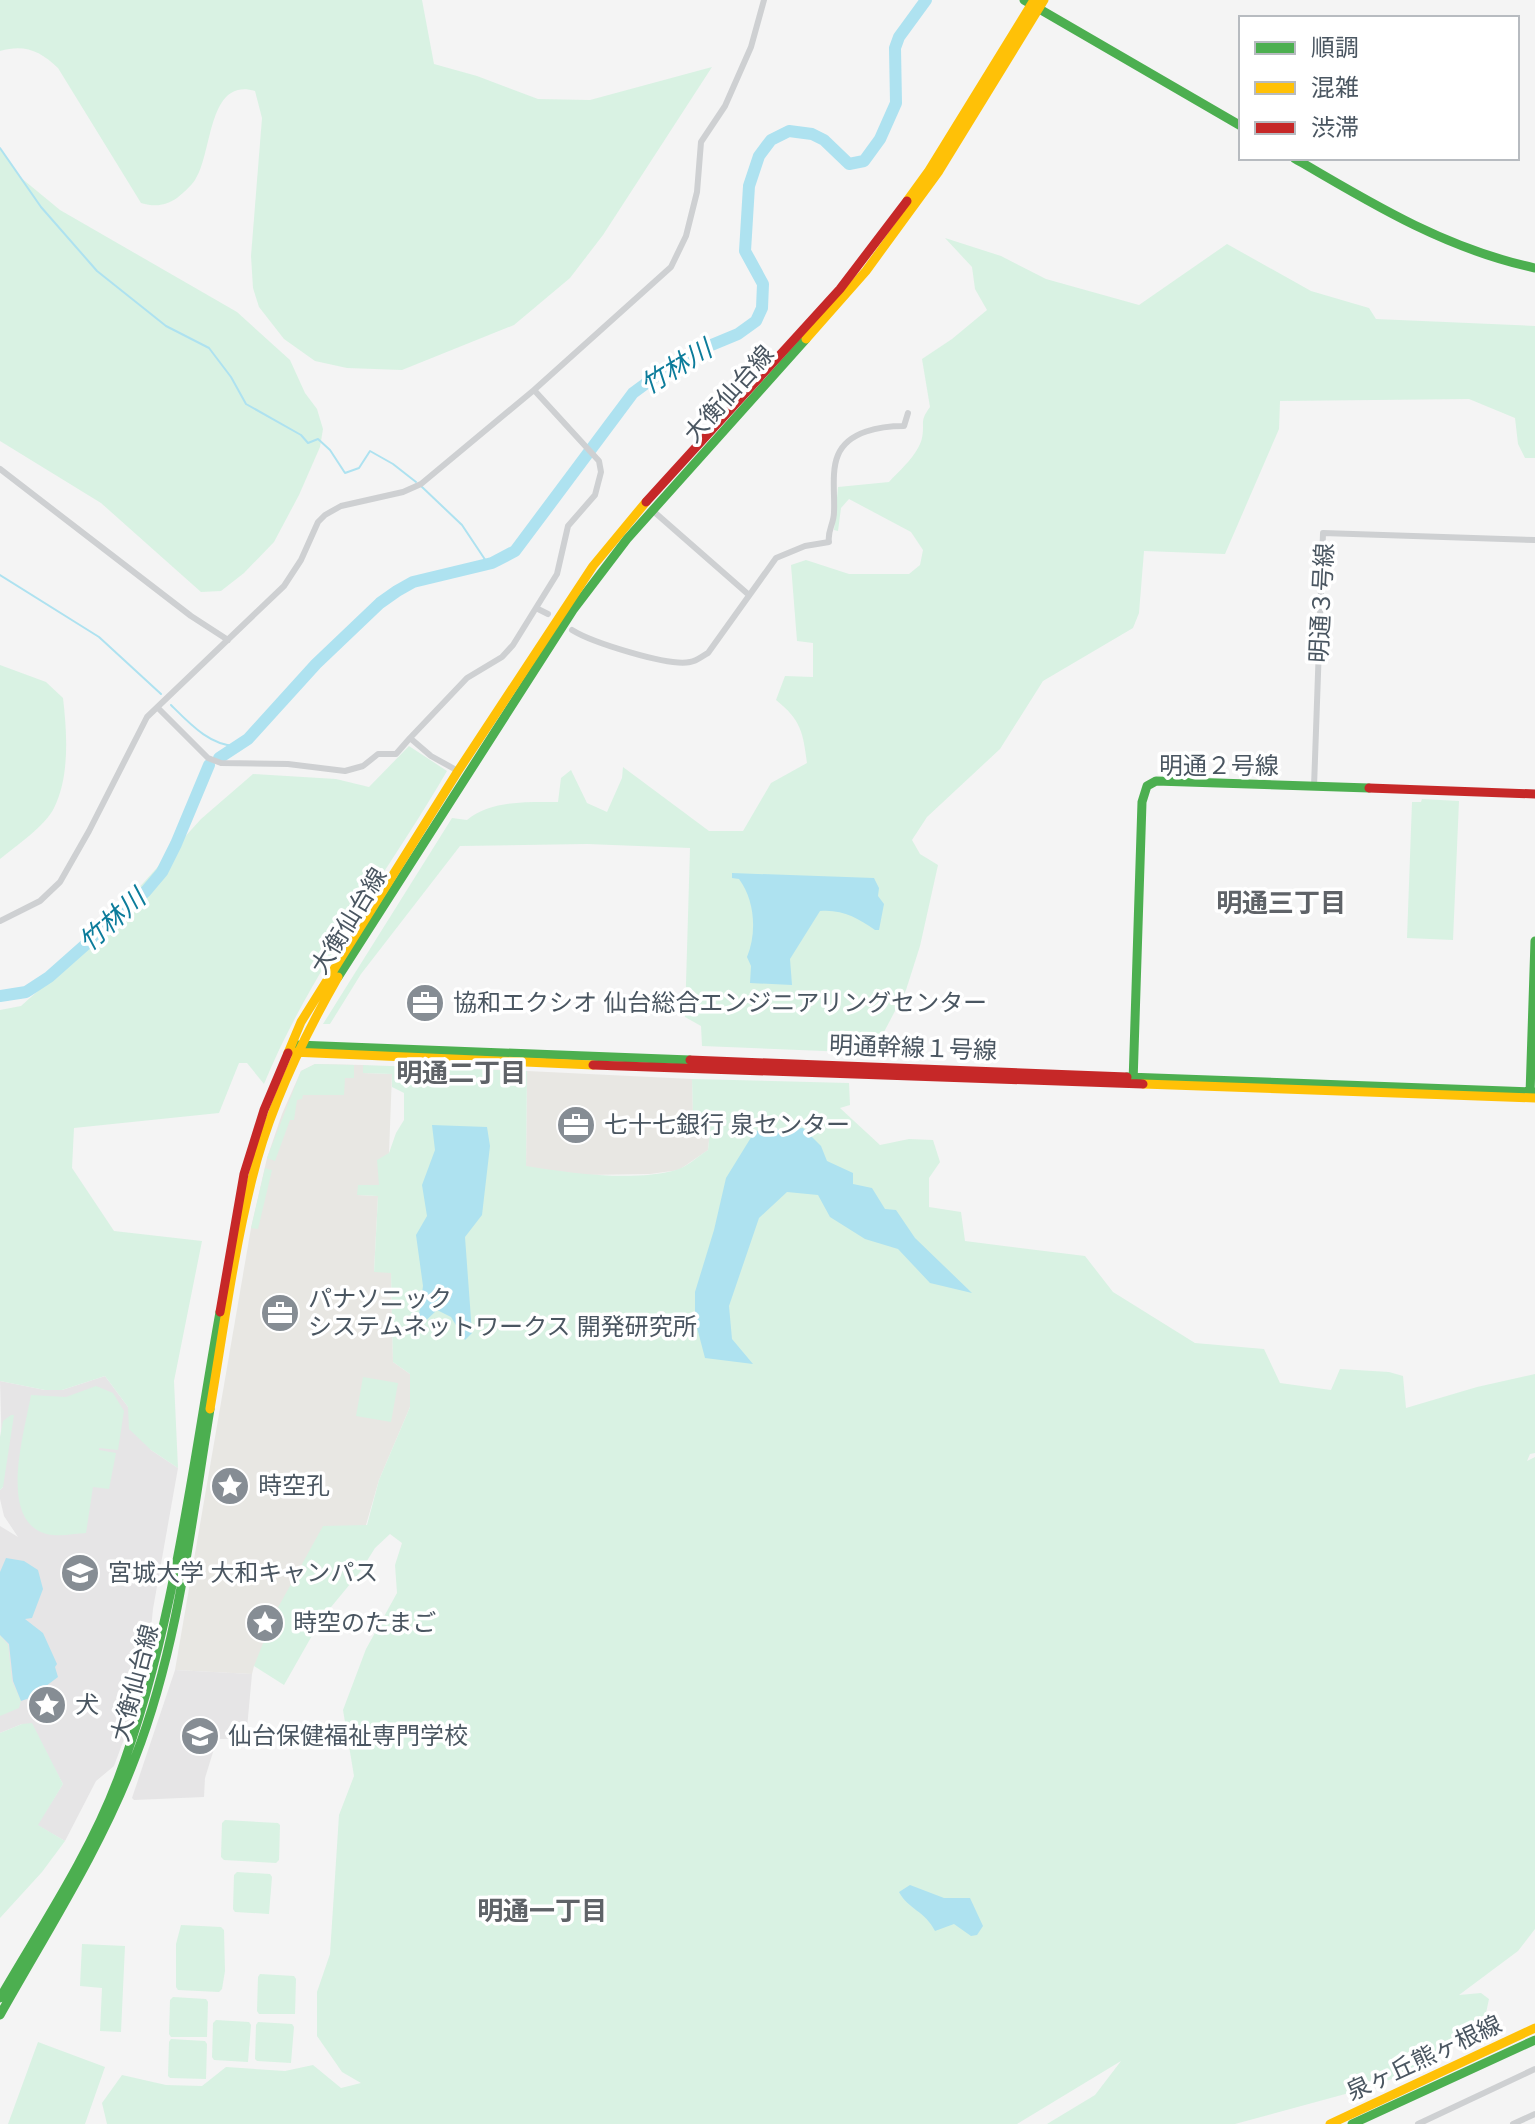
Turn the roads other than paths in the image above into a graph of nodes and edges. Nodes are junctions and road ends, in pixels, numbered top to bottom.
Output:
1 (764, 0) edge
2 (1035, 3) edge
3 (1239, 125) edge
4 (1298, 160) edge
5 (1535, 268) edge
6 (534, 390) junction
7 (908, 413) dead end
8 (0, 469) edge
9 (652, 510) junction
10 (1535, 540) edge
11 (749, 595) junction
12 (536, 608) junction
13 (548, 614) dead end
14 (572, 630) dead end
15 (228, 640) junction
16 (158, 708) junction
17 (410, 738) junction
18 (458, 771) junction
19 (1314, 787) junction
20 (1535, 794) edge
21 (0, 921) edge
22 (1535, 941) edge
23 (294, 1048) junction
24 (1133, 1080) junction
25 (1532, 1095) edge
26 (0, 1998) edge
27 (0, 2015) edge
28 (1535, 2028) edge
29 (1535, 2040) edge
30 (1535, 2069) edge
31 (1535, 2114) edge
32 (1330, 2124) edge
33 (1352, 2124) edge
34 (1418, 2124) edge
35 (1513, 2124) edge

1 - 6 street
2 - 3 main road
2 - 9 main road, 大衡仙台線
2 - 18 main road, 大衡仙台線
4 - 5 main road
6 - 12 street
6 - 15 street
7 - 11 street
8 - 15 street
9 - 11 street
9 - 23 main road, 大衡仙台線
10 - 19 street, 明通３号線
11 - 14 street
12 - 13 street
12 - 17 street
15 - 16 street
16 - 17 street
16 - 21 street
17 - 18 street
18 - 23 main road, 大衡仙台線
19 - 20 main road, 明通２号線
19 - 24 main road, 明通２号線
22 - 25 main road
23 - 24 main road, 明通幹線１号線
23 - 26 main road, 大衡仙台線
23 - 27 main road, 大衡仙台線
24 - 25 main road, 明通幹線１号線
28 - 32 main road, 泉ヶ丘熊ヶ根線
29 - 33 main road, 泉ヶ丘熊ヶ根線
30 - 34 street
31 - 35 street

